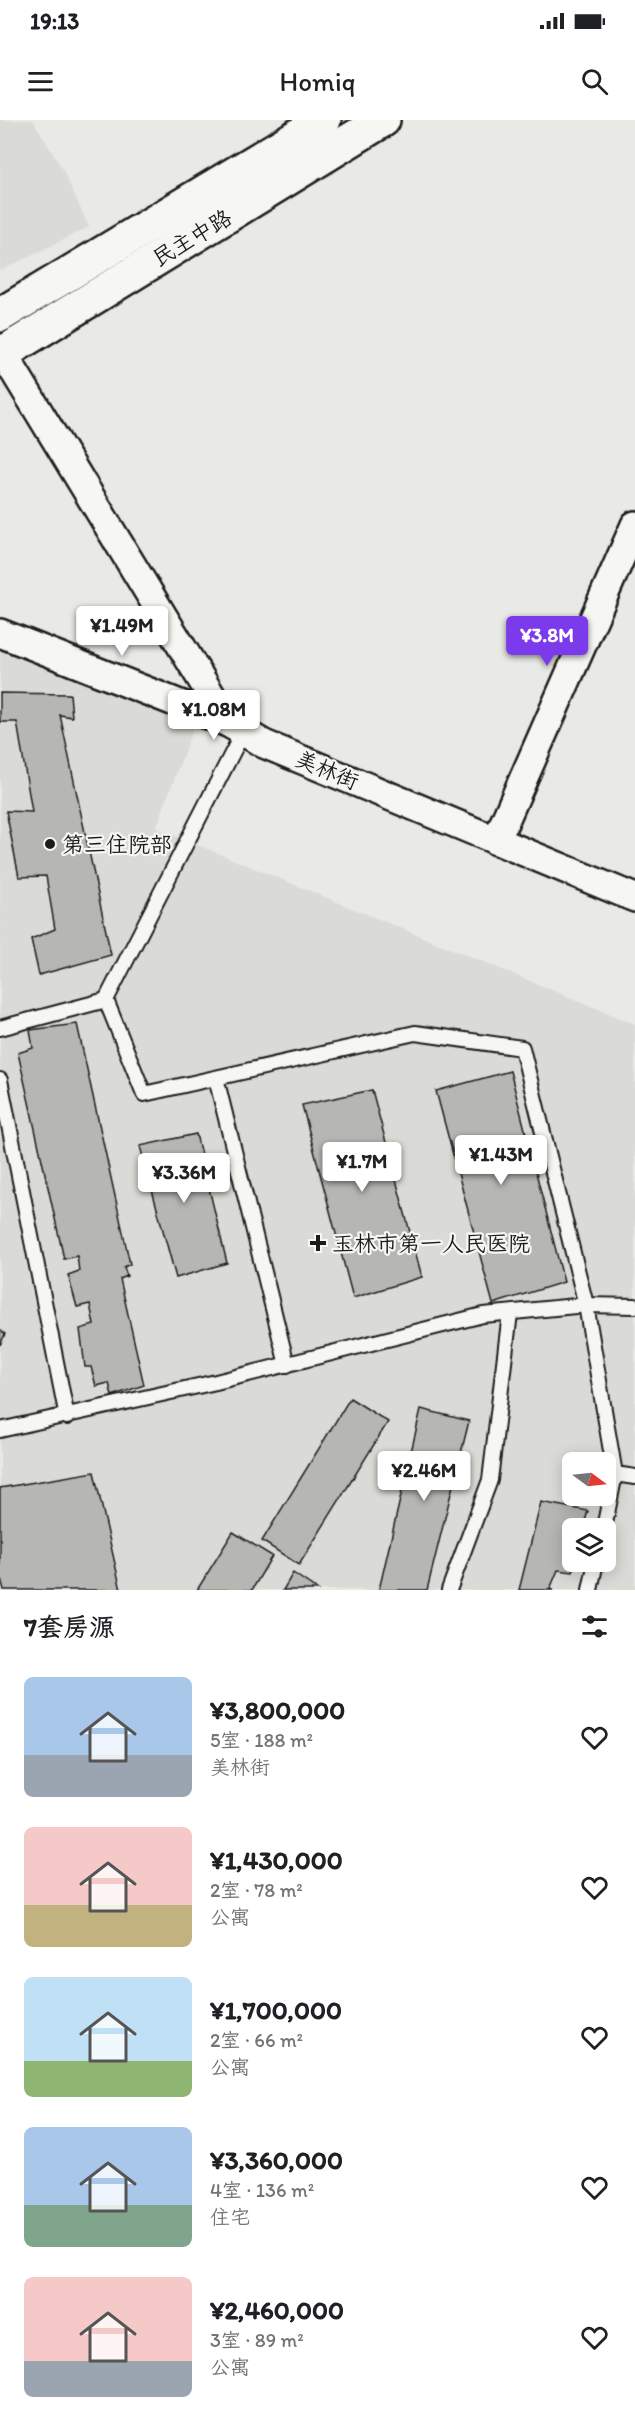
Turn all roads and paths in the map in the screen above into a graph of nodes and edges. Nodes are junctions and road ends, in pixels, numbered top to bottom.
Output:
1 (324, 120) edge
2 (383, 120) edge
3 (0, 315) edge
4 (1, 352) edge
5 (635, 525) edge
6 (0, 633) edge
7 (235, 727) junction
8 (496, 842) junction
9 (635, 898) edge
10 (106, 1000) junction
11 (0, 1028) edge
12 (216, 1078) junction
13 (0, 1080) edge
14 (586, 1305) junction
15 (635, 1306) edge
16 (510, 1312) junction
17 (287, 1365) junction
18 (67, 1417) junction
19 (0, 1431) edge
20 (611, 1452) edge
21 (616, 1474) edge
22 (635, 1477) edge
23 (594, 1572) edge
24 (449, 1590) edge
25 (590, 1590) edge

1 - 3 main road, 民主中路
2 - 4 main road, 民主中路
4 - 7 street
5 - 8 street
6 - 7 street, 美林街
7 - 8 street, 美林街
7 - 10 lane
8 - 9 street, 美林街
10 - 11 lane
10 - 12 lane
12 - 14 lane
12 - 17 lane
13 - 18 lane
14 - 15 lane
14 - 16 lane
14 - 20 lane
16 - 17 lane
16 - 24 lane
17 - 18 lane
18 - 19 lane
21 - 22 lane
23 - 25 lane

